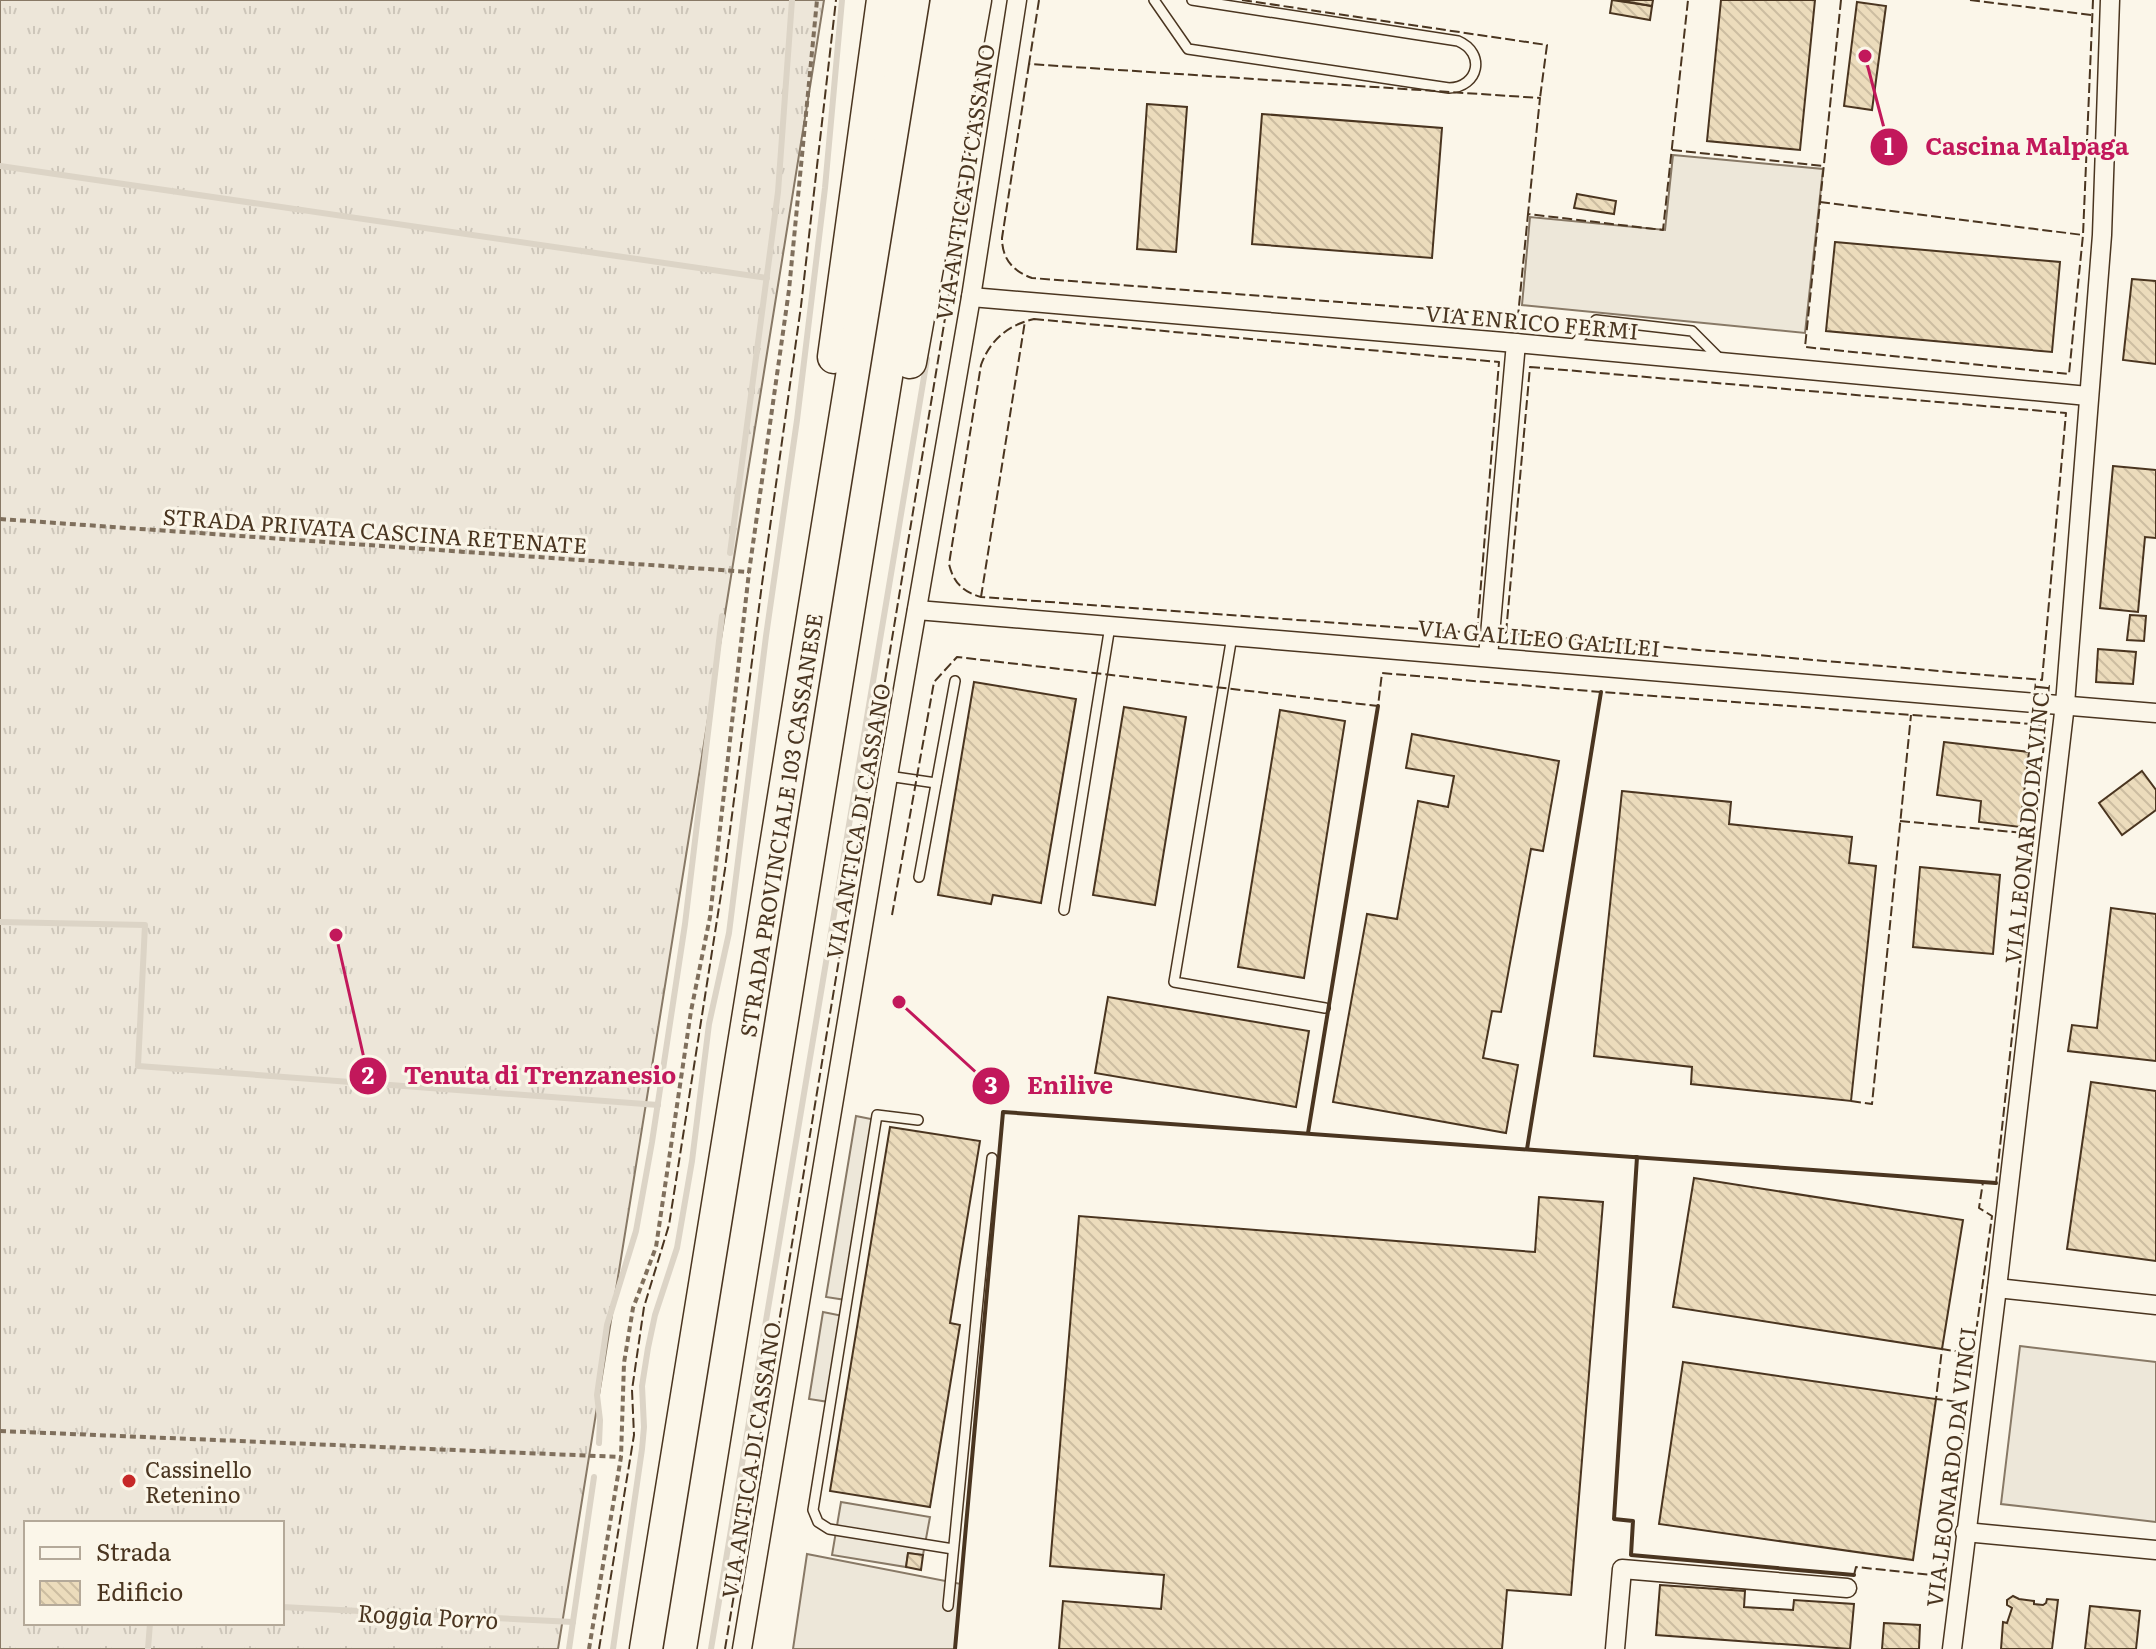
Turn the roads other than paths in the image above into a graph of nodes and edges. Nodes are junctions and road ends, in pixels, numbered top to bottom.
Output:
1 (883, 0) edge
2 (913, 0) edge
3 (947, 0) edge
4 (975, 0) edge
5 (1017, 0) edge
6 (1154, 0) edge
7 (1192, 0) edge
8 (2110, 0) edge
9 (971, 297) junction
10 (1516, 343) junction
11 (1571, 348) junction
12 (1723, 362) junction
13 (2088, 396) junction
14 (917, 610) junction
15 (1110, 626) junction
16 (1232, 636) junction
17 (1488, 657) junction
18 (955, 681) dead end
19 (2065, 704) junction
20 (2156, 713) edge
21 (888, 776) junction
22 (936, 783) junction
23 (813, 831) junction
24 (919, 877) dead end
25 (771, 883) junction
26 (1064, 910) dead end
27 (1325, 1008) dead end
28 (918, 1120) dead end
29 (992, 1158) dead end
30 (1997, 1288) junction
31 (2156, 1305) edge
32 (1965, 1532) junction
33 (953, 1549) junction
34 (2156, 1550) edge
35 (1847, 1588) dead end
36 (948, 1606) dead end
37 (646, 1649) edge
38 (680, 1649) edge
39 (742, 1649) edge
40 (1615, 1649) edge
41 (1952, 1649) edge

1 - 25 highway
2 - 25 highway, STRADA PROVINCIALE 103 CASSANESE
3 - 23 highway, STRADA PROVINCIALE 103 CASSANESE
4 - 23 highway
5 - 9 street, VIA ANTICA DI CASSANO
6 - 7 lane
8 - 13 street, VIA LEONARDO DA VINCI
9 - 10 street, VIA ENRICO FERMI
9 - 14 street, VIA ANTICA DI CASSANO
10 - 11 street, VIA ENRICO FERMI
10 - 17 street
11 - 12 street, VIA ENRICO FERMI
11 - 12 lane
12 - 13 street, VIA ENRICO FERMI
13 - 19 street, VIA LEONARDO DA VINCI
14 - 15 street, VIA GALILEO GALILEI
14 - 21 street, VIA ANTICA DI CASSANO
15 - 16 street, VIA GALILEO GALILEI
15 - 26 lane
16 - 17 street, VIA GALILEO GALILEI
16 - 27 lane
17 - 19 street, VIA GALILEO GALILEI
18 - 22 lane
19 - 20 street, VIA GALILEO GALILEI
19 - 30 street, VIA LEONARDO DA VINCI
21 - 22 lane
21 - 39 street, VIA ANTICA DI CASSANO
22 - 24 lane
23 - 38 highway, STRADA PROVINCIALE 103 CASSANESE
25 - 37 highway, STRADA PROVINCIALE 103 CASSANESE
28 - 33 lane
29 - 33 lane
30 - 31 street
30 - 32 street, VIA LEONARDO DA VINCI
32 - 34 street
32 - 41 street, VIA LEONARDO DA VINCI
33 - 36 lane
35 - 40 street

